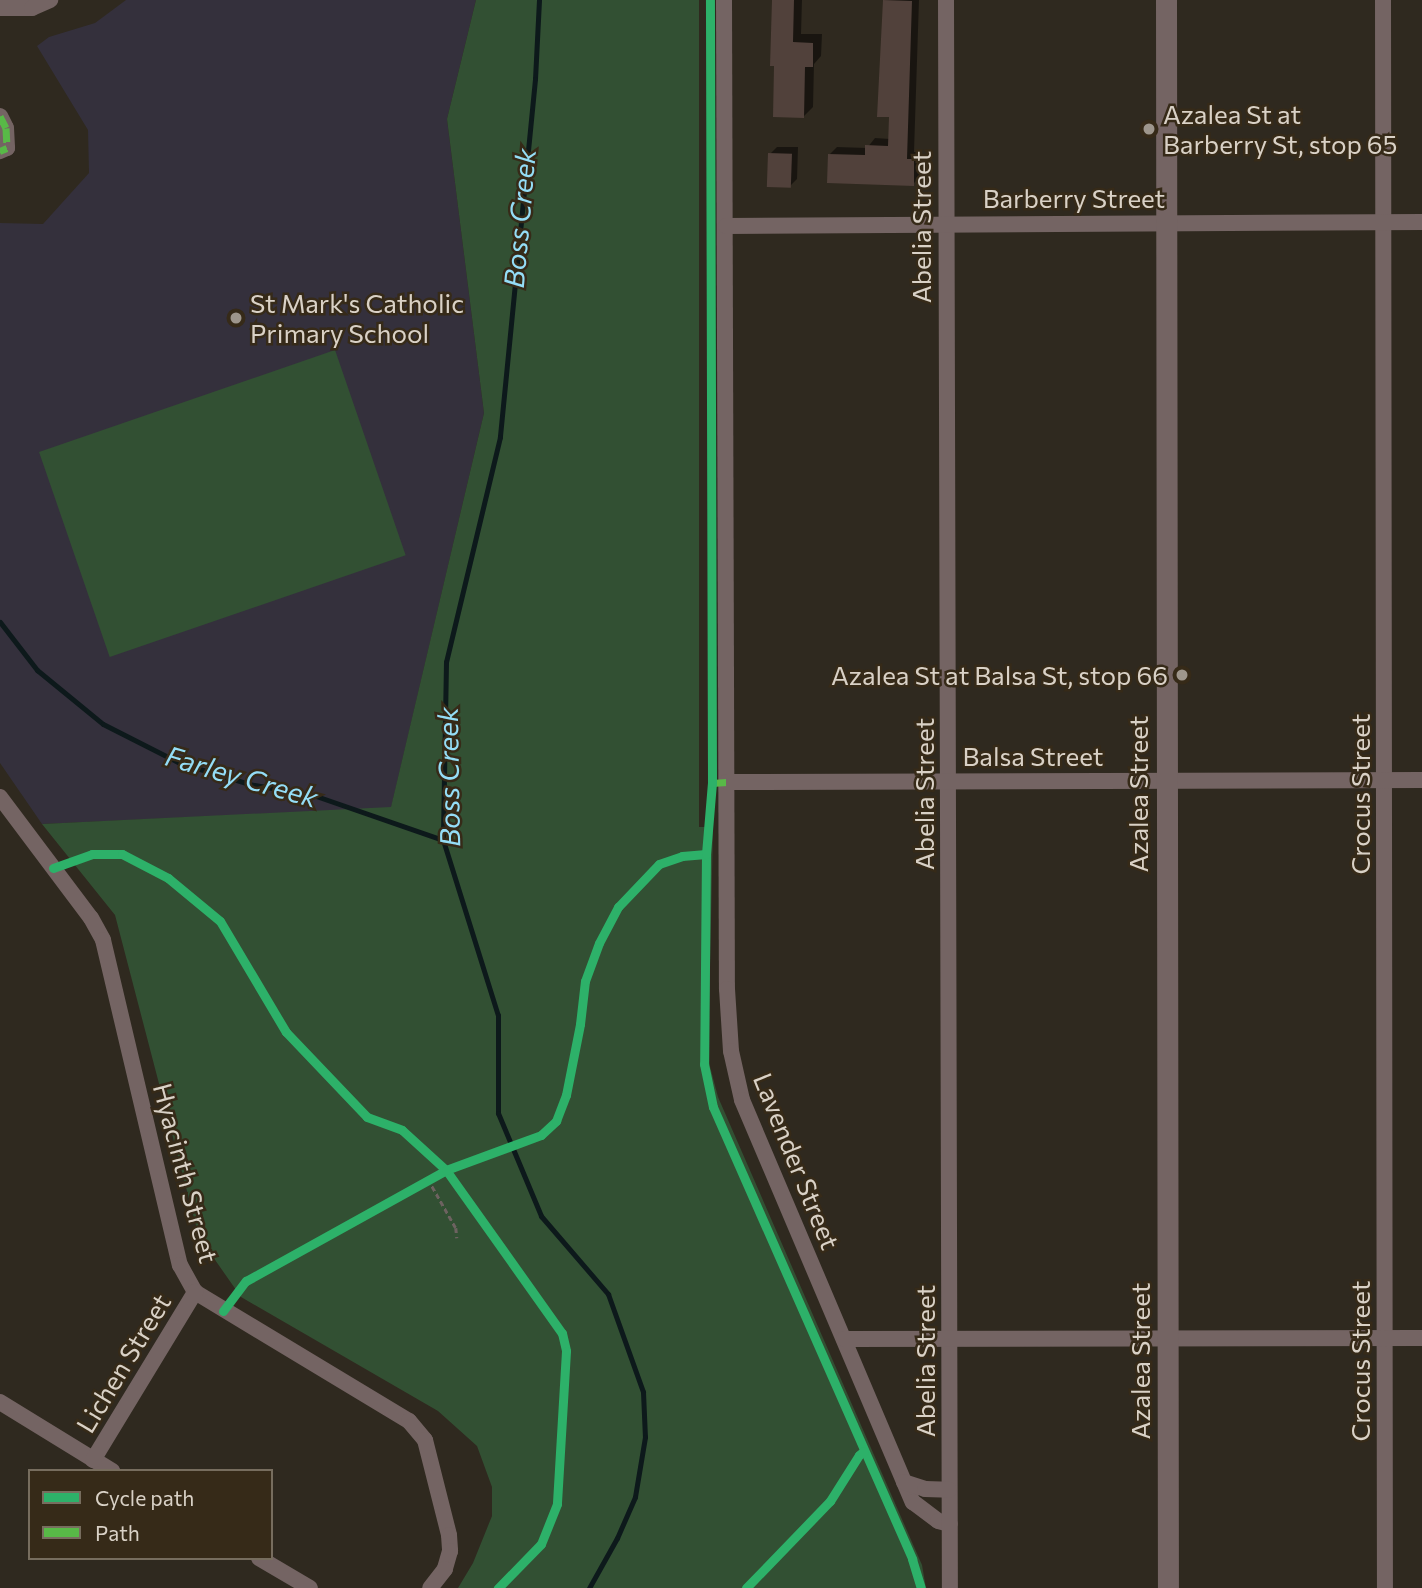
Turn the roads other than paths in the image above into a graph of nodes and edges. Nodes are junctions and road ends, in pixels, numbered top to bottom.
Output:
1 (50, 0) edge
2 (724, 0) edge
3 (946, 0) edge
4 (1166, 0) edge
5 (1383, 0) edge
6 (0, 8) edge
7 (0, 116) edge
8 (0, 151) edge
9 (1382, 221) junction
10 (945, 222) junction
11 (1166, 222) junction
12 (1422, 222) edge
13 (726, 226) junction
14 (1384, 780) junction
15 (1422, 780) edge
16 (948, 781) junction
17 (1166, 781) junction
18 (727, 782) junction
19 (0, 797) edge
20 (195, 1292) junction
21 (1168, 1338) junction
22 (1384, 1338) junction
23 (1422, 1338) edge
24 (844, 1339) junction
25 (949, 1339) junction
26 (0, 1402) edge
27 (93, 1460) junction
28 (109, 1469) edge
29 (904, 1482) junction
30 (950, 1490) junction
31 (950, 1524) junction
32 (262, 1560) edge
33 (310, 1588) edge
34 (430, 1588) edge
35 (950, 1588) edge
36 (1168, 1588) edge
37 (1385, 1588) edge

1 - 6 street
2 - 13 street, Lavender Street
3 - 10 street, Abelia Street
4 - 11 street, Azalea Street
5 - 9 street, Crocus Street
7 - 8 street
9 - 11 street, Barberry Street
9 - 12 street, Barberry Street
9 - 14 street, Crocus Street
10 - 11 street, Barberry Street
10 - 13 street, Barberry Street
10 - 16 street, Abelia Street
11 - 17 street, Azalea Street
13 - 18 street, Lavender Street
14 - 15 street, Balsa Street
14 - 17 street, Balsa Street
14 - 22 street, Crocus Street
16 - 17 street, Balsa Street
16 - 18 street, Balsa Street
16 - 25 street, Abelia Street
17 - 21 street, Azalea Street
18 - 24 street, Lavender Street
19 - 20 street, Hyacinth Street
20 - 27 street, Lichen Street
20 - 34 street, Hyacinth Street
21 - 22 street
21 - 25 street
21 - 36 street, Azalea Street
22 - 23 street
22 - 37 street, Crocus Street
24 - 25 street
24 - 29 street, Lavender Street
25 - 30 street, Abelia Street
26 - 27 street
27 - 28 street
29 - 30 street
29 - 31 street, Lavender Street
30 - 31 street, Abelia Street
31 - 35 street, Abelia Street
32 - 33 street

